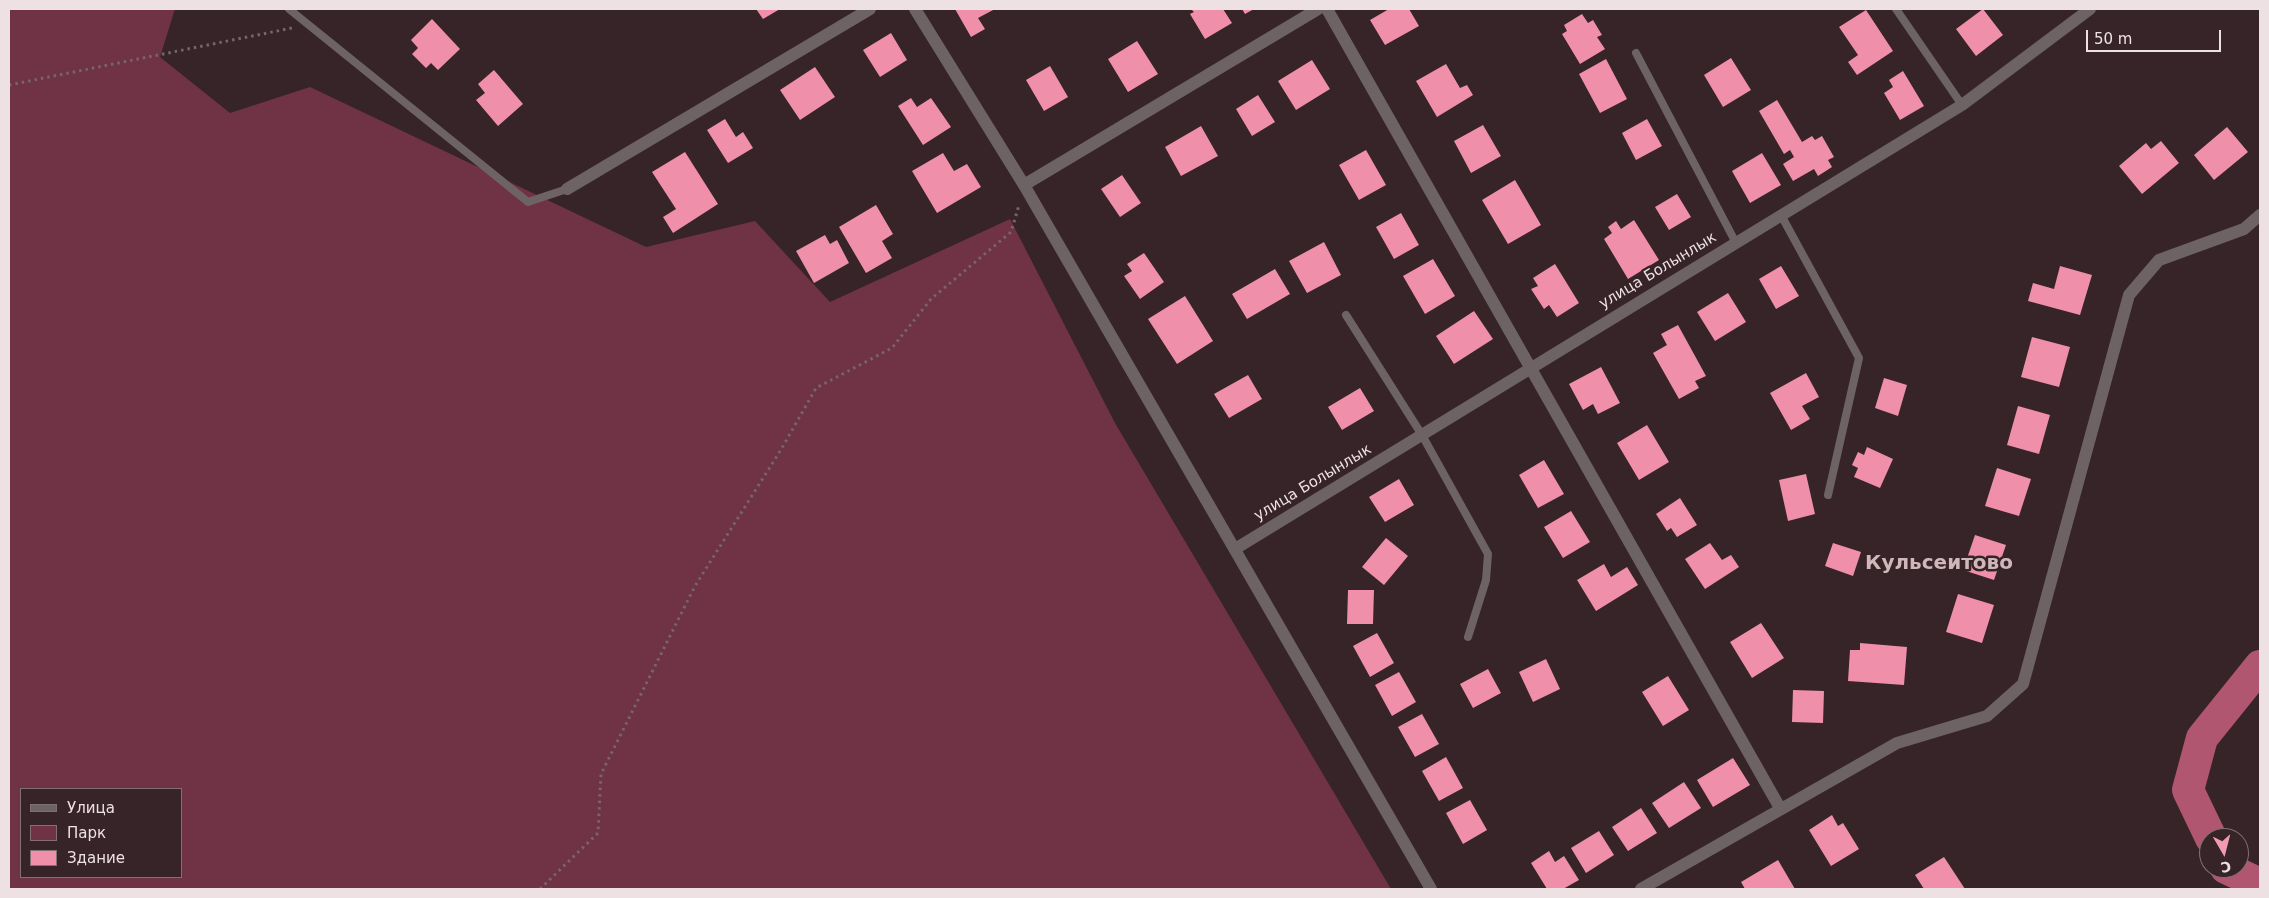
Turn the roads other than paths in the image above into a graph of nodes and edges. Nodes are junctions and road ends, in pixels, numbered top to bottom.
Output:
1 (289, 9) edge
2 (870, 9) edge
3 (916, 9) edge
4 (1318, 9) edge
5 (1327, 9) edge
6 (1896, 9) edge
7 (2090, 9) edge
8 (1636, 54) dead end
9 (1962, 105) junction
10 (1024, 185) junction
11 (567, 189) joint
12 (2260, 215) edge
13 (1780, 216) junction
14 (1736, 243) junction
15 (1346, 315) dead end
16 (1531, 368) junction
17 (1422, 435) junction
18 (1828, 495) dead end
19 (1235, 549) junction
20 (1468, 637) dead end
21 (1780, 808) junction
22 (1431, 889) edge
23 (1641, 889) edge

1 - 11 lane
2 - 11 street
3 - 10 street
4 - 10 street
5 - 16 street
6 - 9 lane
7 - 9 street, улица Болынлык
8 - 14 lane
9 - 13 street, улица Болынлык
10 - 19 street
12 - 21 street
13 - 14 street, улица Болынлык
13 - 18 lane
14 - 16 street, улица Болынлык
15 - 17 lane
16 - 17 street, улица Болынлык
16 - 21 street
17 - 19 street, улица Болынлык
17 - 20 lane
19 - 22 street
21 - 23 street

